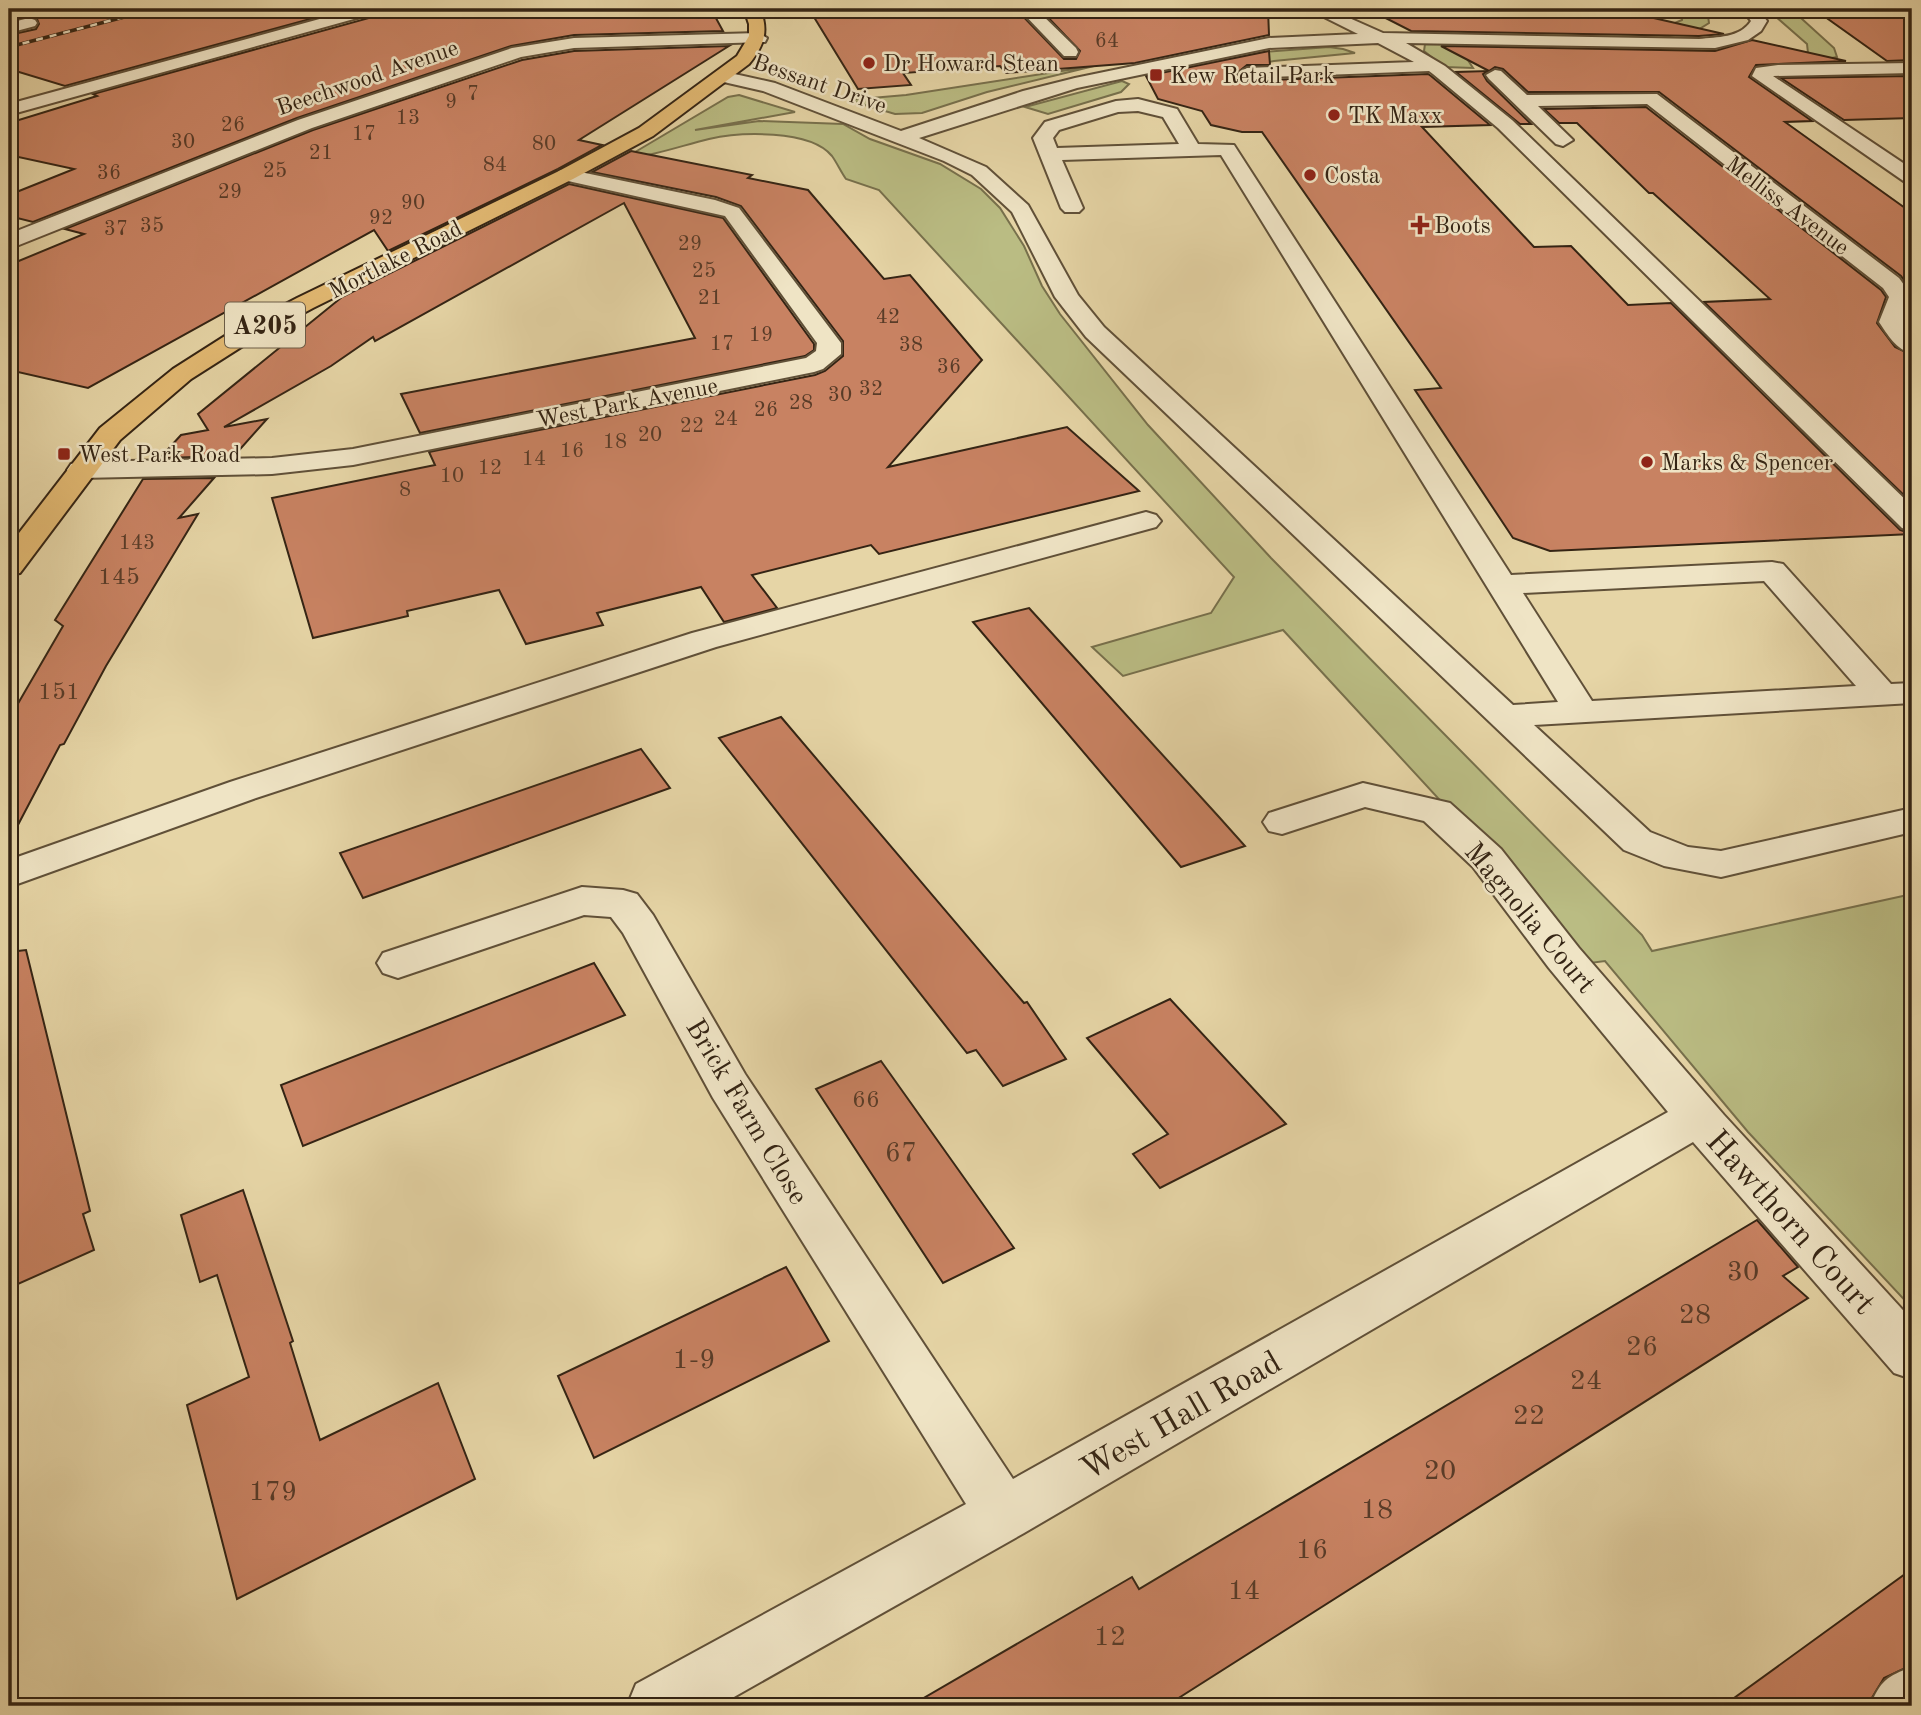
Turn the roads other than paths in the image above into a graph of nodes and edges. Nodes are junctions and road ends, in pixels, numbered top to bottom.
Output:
1 (373, 9) edge
2 (752, 9) edge
3 (1027, 9) edge
4 (1316, 9) edge
5 (1749, 9) edge
6 (29, 23) dead end
7 (9, 28) edge
8 (1752, 31) junction
9 (1774, 37) dead end
10 (759, 38) junction
11 (1379, 38) junction
12 (1070, 52) dead end
13 (1433, 66) junction
14 (1909, 71) edge
15 (1247, 72) dead end
16 (1495, 75) dead end
17 (721, 76) junction
18 (1524, 101) junction
19 (9, 110) edge
20 (901, 138) junction
21 (1563, 140) dead end
22 (1896, 141) dead end
23 (1862, 143) junction
24 (1192, 150) junction
25 (1050, 154) junction
26 (566, 175) junction
27 (1912, 178) edge
28 (1072, 208) dead end
29 (9, 242) edge
30 (1904, 313) edge
31 (1912, 346) edge
32 (81, 470) junction
33 (1146, 521) dead end
34 (1912, 522) edge
35 (9, 566) edge
36 (1503, 586) junction
37 (1897, 694) edge
38 (1581, 711) junction
39 (1501, 716) junction
40 (1912, 820) edge
41 (1282, 821) dead end
42 (9, 874) edge
43 (398, 963) dead end
44 (1699, 1117) junction
45 (1912, 1356) edge
46 (1004, 1514) junction
47 (1912, 1697) edge
48 (658, 1706) edge
49 (1901, 1706) edge

1 - 19 street
2 - 10 highway
3 - 12 street
4 - 11 street
5 - 8 street
6 - 7 street
8 - 9 street
8 - 11 street, Bessant Drive
10 - 17 highway, Mortlake Road / A205
10 - 29 street, Beechwood Avenue
11 - 13 street
11 - 20 street, Bessant Drive
13 - 15 street
13 - 34 street
14 - 23 street
16 - 18 street
17 - 20 street, Bessant Drive
17 - 26 highway, Mortlake Road / A205
18 - 21 street
18 - 30 street, Melliss Avenue
20 - 39 street, Bessant Drive
22 - 23 street
23 - 27 street
24 - 25 street
24 - 25 street
24 - 36 street
25 - 28 street
26 - 32 highway, Mortlake Road / A205
26 - 32 street, West Park Avenue
30 - 31 street, Melliss Avenue
32 - 35 highway, Mortlake Road / A205
33 - 42 street
36 - 37 street
36 - 38 street
37 - 38 street
38 - 39 street
39 - 40 street, Bessant Drive
41 - 44 street, Magnolia Court
43 - 46 street, Brick Farm Close
44 - 45 street, Hawthorn Court
44 - 46 street, West Hall Road
46 - 48 street, West Hall Road
47 - 49 street

